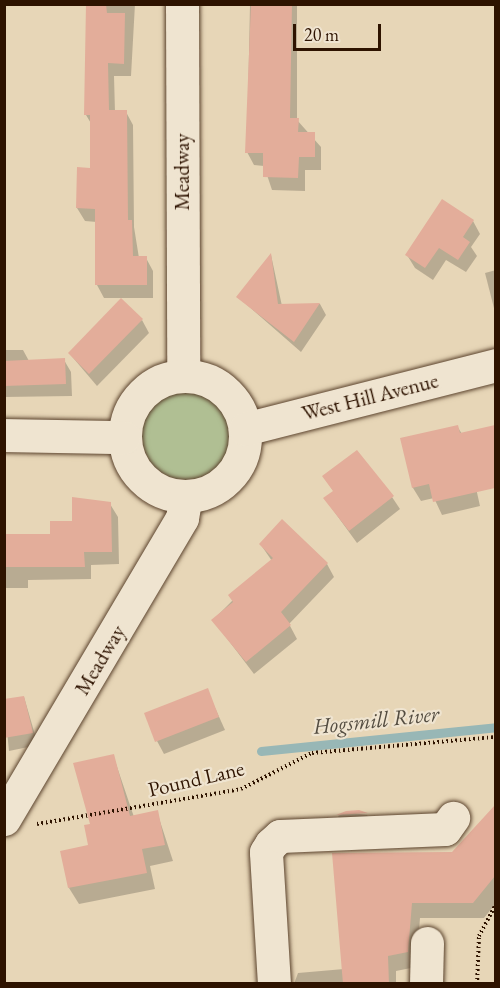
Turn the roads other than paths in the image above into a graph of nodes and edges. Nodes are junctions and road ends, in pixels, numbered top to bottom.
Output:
1 (182, 4) edge
2 (495, 365) edge
3 (183, 375) junction
4 (245, 429) junction
5 (4, 435) edge
6 (124, 437) junction
7 (186, 496) junction
8 (453, 818) dead end
9 (16, 822) edge
10 (426, 943) dead end
11 (274, 984) edge
12 (426, 984) edge

1 - 3 street, Meadway
2 - 4 street, West Hill Avenue
3 - 4 street
3 - 6 street
4 - 7 street
5 - 6 street
6 - 7 street
7 - 9 street, Meadway
8 - 11 street
10 - 12 street

